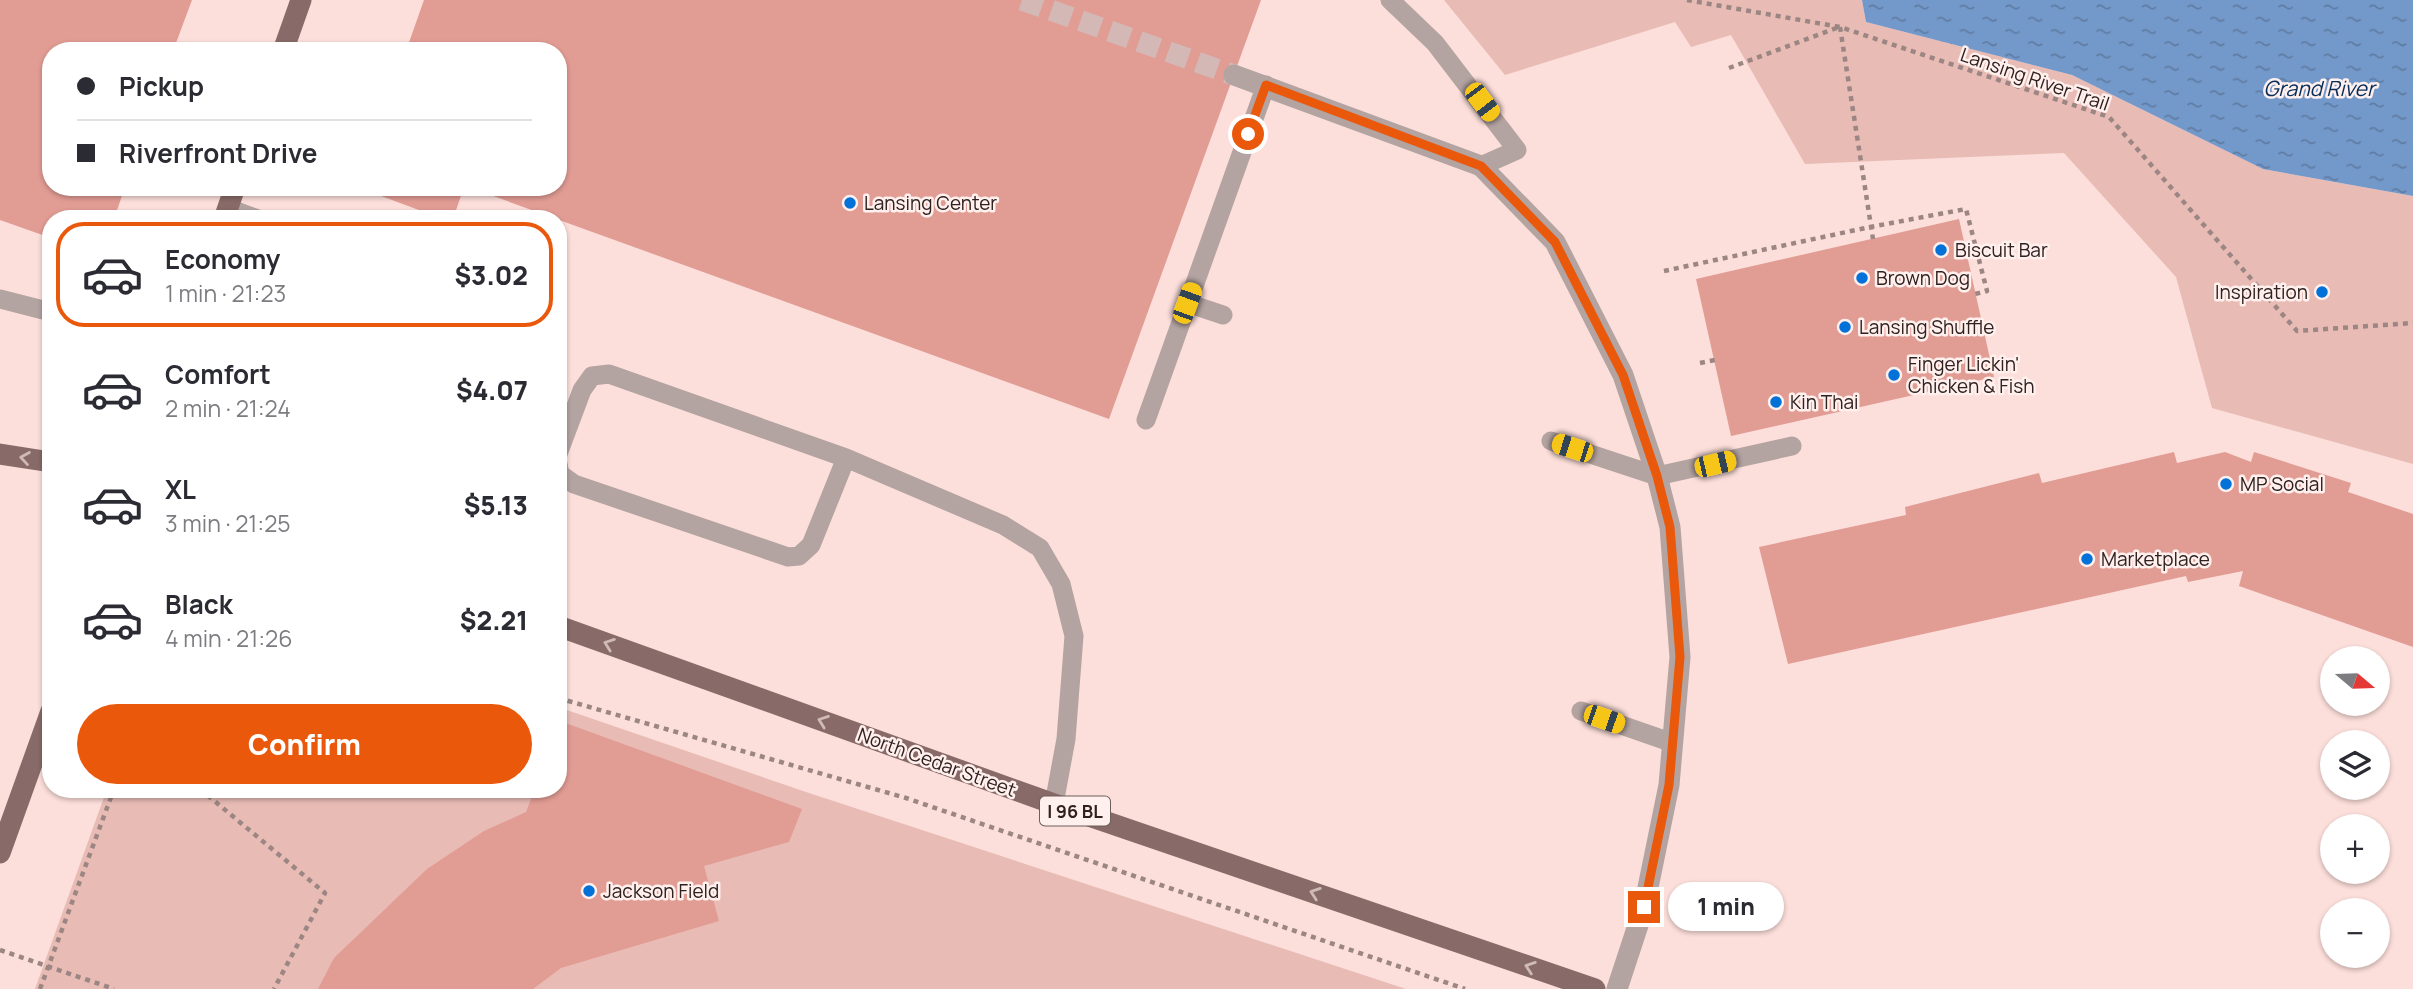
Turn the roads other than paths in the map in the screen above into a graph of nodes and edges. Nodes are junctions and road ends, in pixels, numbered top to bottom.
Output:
1 (301, 0) edge
2 (1390, 0) edge
3 (287, 42) edge
4 (1234, 75) tunnel mouth
5 (1266, 85) junction
6 (1481, 166) junction
7 (0, 299) edge
8 (1187, 303) junction
9 (42, 310) edge
10 (1223, 315) dead end
11 (1146, 420) dead end
12 (567, 430) edge
13 (1551, 441) dead end
14 (1792, 446) dead end
15 (0, 454) edge
16 (846, 458) junction
17 (42, 461) edge
18 (1657, 476) junction
19 (567, 479) edge
20 (567, 629) edge
21 (1581, 711) dead end
22 (42, 736) edge
23 (1673, 743) junction
24 (1054, 804) junction
25 (0, 853) edge
26 (1595, 989) edge
27 (1616, 989) edge

1 - 3 main road
2 - 6 lane
4 - 5 street
5 - 6 street
5 - 8 lane
6 - 18 street
7 - 9 lane
8 - 10 lane
8 - 11 lane
12 - 16 lane
13 - 18 lane
14 - 18 lane
17 -> 15 main road
16 - 19 lane
16 - 24 lane
18 - 23 street
24 -> 20 main road, North Cedar Street / I 96 BL
21 - 23 lane
22 - 25 main road
23 - 27 street
26 -> 24 main road, North Cedar Street / I 96 BL

